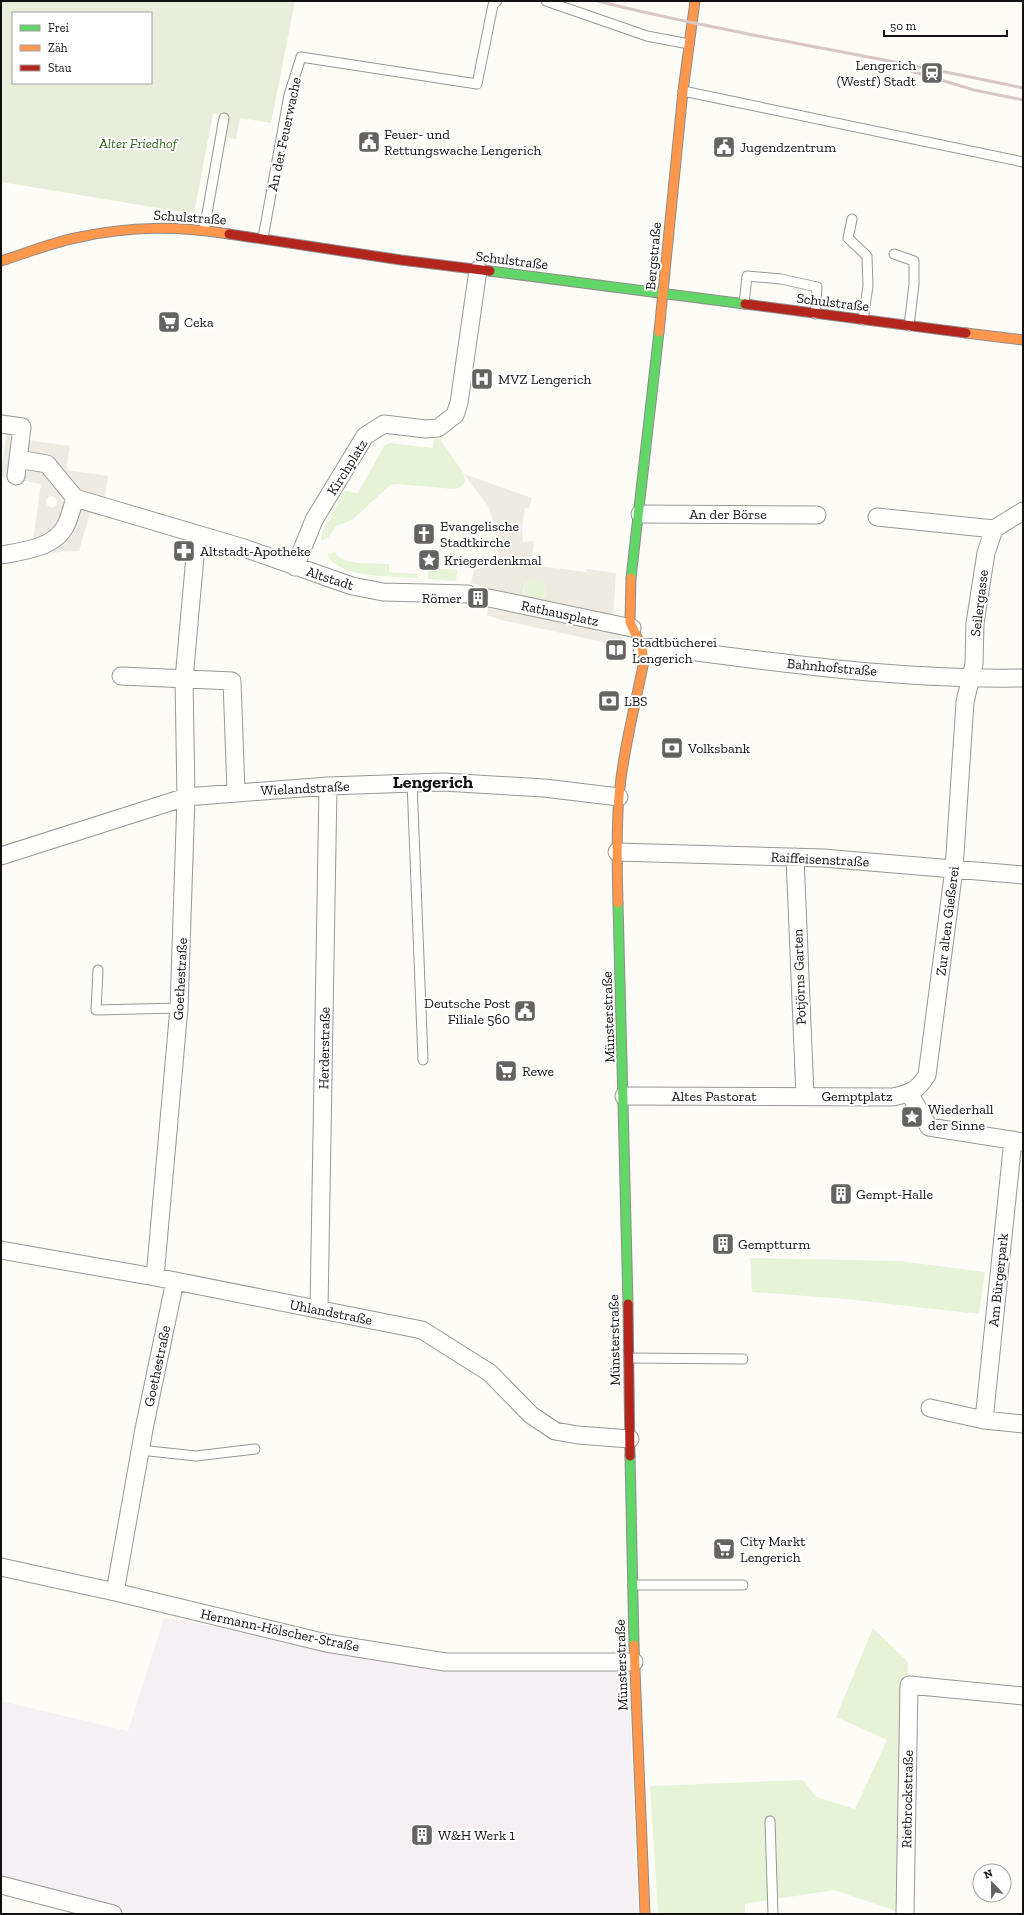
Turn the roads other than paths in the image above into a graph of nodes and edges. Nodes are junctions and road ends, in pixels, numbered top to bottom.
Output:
1 (497, 1) edge
2 (546, 1) edge
3 (695, 1) edge
4 (689, 44) junction
5 (683, 91) junction
6 (224, 118) dead end
7 (1023, 162) edge
8 (852, 219) dead end
9 (204, 230) junction
10 (263, 238) junction
11 (894, 254) dead end
12 (1, 261) edge
13 (478, 270) junction
14 (663, 294) junction
15 (744, 304) junction
16 (815, 314) junction
17 (863, 320) junction
18 (909, 326) junction
19 (1023, 340) edge
20 (1, 424) edge
21 (75, 498) junction
22 (1023, 511) edge
23 (640, 514) junction
24 (817, 514) dead end
25 (876, 517) dead end
26 (994, 529) junction
27 (197, 534) junction
28 (3, 555) edge
29 (294, 567) junction
30 (468, 594) dead end
31 (489, 598) dead end
32 (632, 628) junction
33 (642, 648) junction
34 (121, 676) dead end
35 (1023, 678) edge
36 (184, 679) junction
37 (971, 679) junction
38 (964, 742) joint
39 (412, 782) junction
40 (328, 786) junction
41 (236, 792) junction
42 (186, 797) junction
43 (619, 797) junction
44 (617, 852) junction
45 (1, 856) edge
46 (795, 857) junction
47 (954, 870) junction
48 (1023, 875) edge
49 (98, 970) dead end
50 (179, 1008) junction
51 (423, 1060) dead end
52 (910, 1093) junction
53 (624, 1096) junction
54 (805, 1096) junction
55 (1018, 1141) edge
56 (1, 1250) edge
57 (156, 1277) junction
58 (175, 1281) junction
59 (319, 1309) junction
60 (629, 1358) junction
61 (743, 1359) dead end
62 (930, 1408) dead end
63 (984, 1420) junction
64 (1023, 1424) edge
65 (630, 1438) junction
66 (255, 1449) dead end
67 (140, 1450) junction
68 (1, 1567) edge
69 (633, 1585) junction
70 (743, 1585) dead end
71 (115, 1592) junction
72 (634, 1662) junction
73 (1023, 1696) edge
74 (770, 1822) dead end
75 (1, 1885) edge
76 (113, 1914) edge
77 (645, 1914) edge
78 (773, 1914) edge
79 (904, 1914) edge

1 - 10 lane, An der Feuerwache
2 - 4 lane
3 - 4 street, Bergstraße
4 - 5 street, Bergstraße
5 - 7 lane
5 - 14 street, Bergstraße
6 - 9 lane
8 - 17 lane
9 - 10 street, Schulstraße
9 - 12 street, Schulstraße
10 - 13 street, Schulstraße
11 - 18 lane
13 - 14 street, Schulstraße
13 - 29 street, Kirchplatz
14 - 15 street, Schulstraße
14 - 23 street, Bergstraße
15 - 16 street, Schulstraße
15 - 16 lane
16 - 17 street, Schulstraße
17 - 18 street, Schulstraße
18 - 19 street, Schulstraße
20 - 21 street
21 - 27 street, Altstadt
21 - 28 street
22 - 26 street
23 - 24 street, An der Börse
23 - 32 street
25 - 26 street
26 - 37 street, Seilergasse
27 - 29 street, Altstadt
27 - 36 street
29 - 30 street, Altstadt
31 - 32 street, Rathausplatz
32 - 33 street
33 - 37 street, Bahnhofstraße
33 - 43 street, Münsterstraße
34 - 36 street
35 - 37 street, Bahnhofstraße
36 - 41 street
36 - 42 street, Goethestraße
37 - 38 street, Seilergasse
38 - 47 street, Zur alten Gießerei
39 - 40 street, Wielandstraße
39 - 43 street, Wielandstraße
39 - 51 lane
40 - 41 street, Wielandstraße
40 - 59 street, Herderstraße
41 - 42 street, Wielandstraße
42 - 45 street, Wielandstraße
42 - 50 street, Goethestraße
43 - 44 street, Münsterstraße
44 - 46 street, Raiffeisenstraße
44 - 53 street, Münsterstraße
46 - 47 street, Raiffeisenstraße
46 - 54 street, Potjörns Garten
47 - 48 street, Raiffeisenstraße
47 - 52 street, Zur alten Gießerei
49 - 50 lane
50 - 57 street, Goethestraße
52 - 54 street, Gemptplatz
52 - 55 street
53 - 54 street, Altes Pastorat
53 - 60 street, Münsterstraße
55 - 63 street, Am Bürgerpark
56 - 57 street, Uhlandstraße
57 - 58 street, Uhlandstraße
58 - 59 street, Uhlandstraße
58 - 67 street, Goethestraße
59 - 65 street, Uhlandstraße
60 - 61 lane
60 - 65 street, Münsterstraße
62 - 63 street
63 - 64 street
65 - 69 street, Münsterstraße
66 - 67 lane
67 - 71 street, Goethestraße
68 - 71 street, Hermann-Hölscher-Straße
69 - 70 lane
69 - 72 street, Münsterstraße
71 - 72 street, Hermann-Hölscher-Straße
72 - 77 street, Münsterstraße
73 - 79 street, Rietbrockstraße
74 - 78 lane
75 - 76 street

